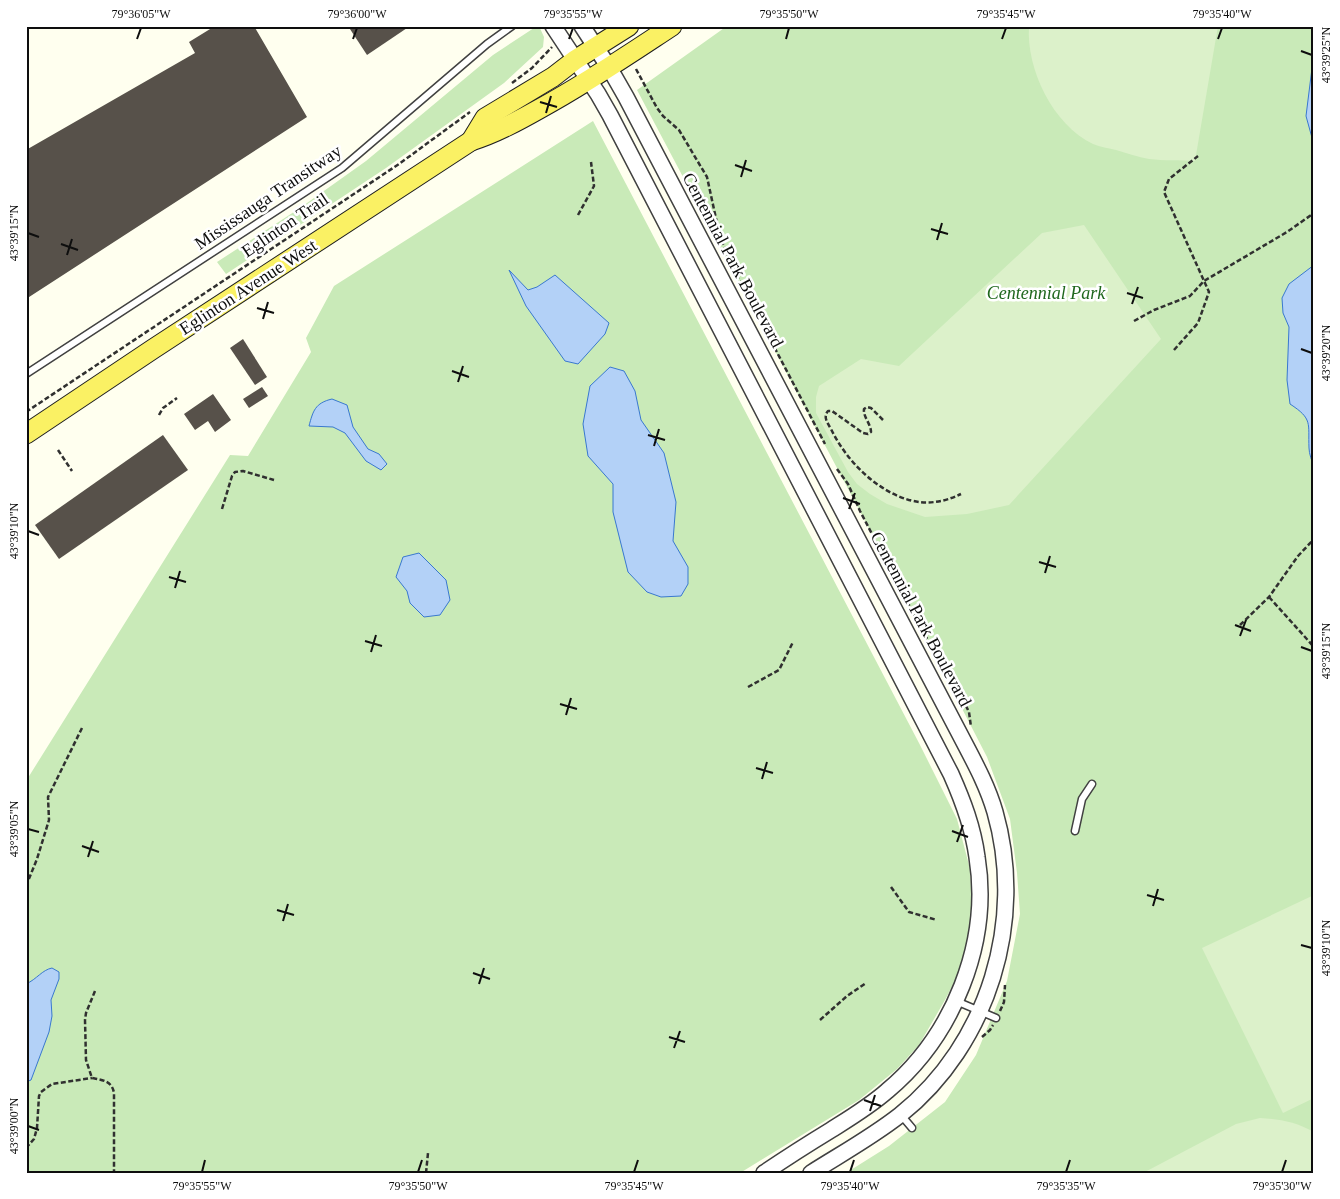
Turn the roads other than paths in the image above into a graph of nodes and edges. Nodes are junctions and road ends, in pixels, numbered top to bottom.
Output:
1 (512, 26) edge
2 (554, 26) edge
3 (582, 26) edge
4 (629, 26) edge
5 (672, 26) edge
6 (603, 57) junction
7 (582, 70) junction
8 (471, 141) junction
9 (26, 374) edge
10 (26, 434) edge
11 (882, 583) junction
12 (859, 596) junction
13 (1092, 784) dead end
14 (1075, 831) dead end
15 (956, 1001) junction
16 (980, 1011) junction
17 (996, 1018) dead end
18 (900, 1114) junction
19 (912, 1128) dead end
20 (764, 1173) edge
21 (811, 1173) edge

1 - 9 lane, Mississauga Transitway
2 - 7 street
3 - 6 street, Centennial Park Boulevard
4 - 6 main road, Eglinton Avenue West
5 - 6 main road, Eglinton Avenue West
6 - 7 main road, Eglinton Avenue West
6 - 7 main road, Eglinton Avenue West
6 - 11 street, Centennial Park Boulevard
7 - 8 main road, Eglinton Avenue West
7 - 8 main road, Eglinton Avenue West
7 - 12 street
8 - 10 main road, Eglinton Avenue West
11 - 12 street
11 - 16 street, Centennial Park Boulevard
12 - 15 street
13 - 14 lane
15 - 16 lane
15 - 20 street
16 - 17 lane
16 - 18 street, Centennial Park Boulevard
18 - 19 lane
18 - 21 street, Centennial Park Boulevard

